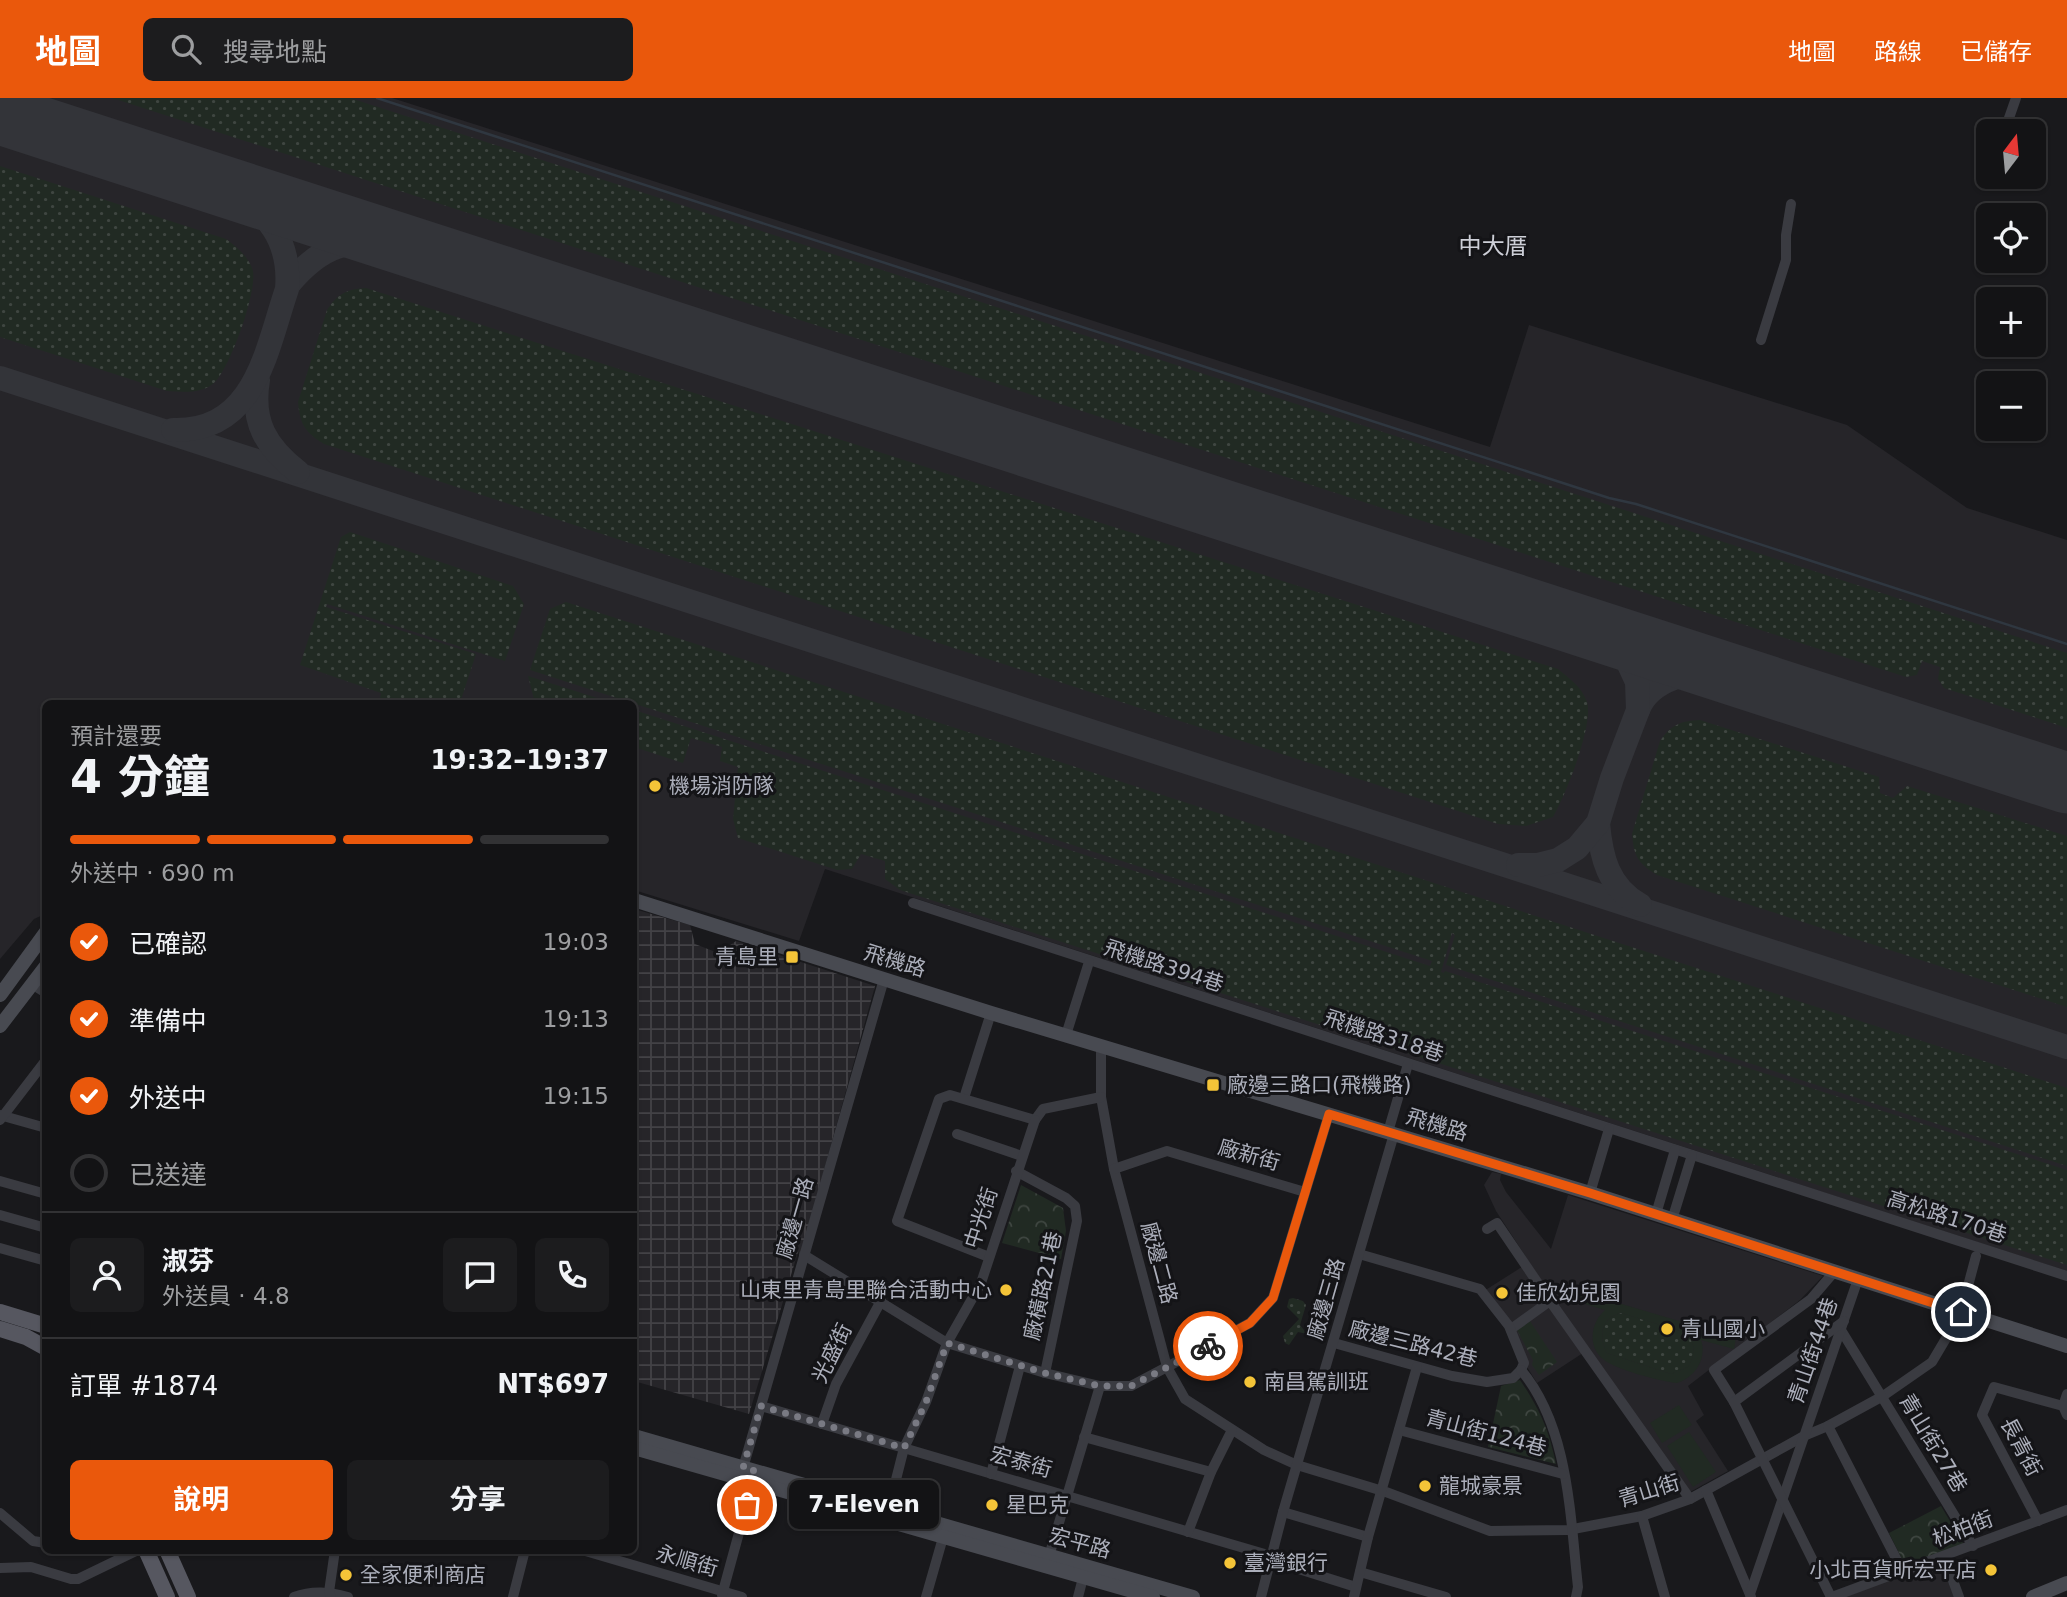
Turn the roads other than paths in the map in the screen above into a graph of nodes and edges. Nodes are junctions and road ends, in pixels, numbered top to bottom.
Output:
1 (2016, 98) edge
2 (2009, 118) dead end
3 (1791, 204) dead end
4 (1761, 340) dead end
5 (637, 901) edge
6 (913, 903) dead end
7 (42, 937) edge
8 (1088, 962) junction
9 (42, 971) edge
10 (884, 979) junction
11 (32, 984) junction
12 (42, 990) edge
13 (0, 995) edge
14 (1228, 1006) joint
15 (991, 1013) junction
16 (0, 1027) edge
17 (1066, 1035) junction
18 (1101, 1046) junction
19 (1408, 1064) junction
20 (42, 1066) edge
21 (1101, 1097) junction
22 (964, 1098) junction
23 (1329, 1114) junction
24 (1, 1117) edge
25 (1035, 1120) junction
26 (42, 1127) edge
27 (1609, 1129) junction
28 (1391, 1133) junction
29 (957, 1134) dead end
30 (1675, 1150) junction
31 (1692, 1155) junction
32 (1022, 1156) junction
33 (1114, 1169) junction
34 (1016, 1171) junction
35 (0, 1181) edge
36 (1305, 1192) junction
37 (42, 1193) edge
38 (1590, 1193) junction
39 (1656, 1214) junction
40 (0, 1215) edge
41 (1672, 1220) junction
42 (42, 1227) edge
43 (1487, 1229) dead end
44 (0, 1248) edge
45 (804, 1255) junction
46 (1359, 1255) junction
47 (1976, 1256) dead end
48 (989, 1257) junction
49 (42, 1260) edge
50 (1834, 1272) junction
51 (2067, 1276) edge
52 (1858, 1279) junction
53 (881, 1301) junction
54 (1550, 1301) junction
55 (1958, 1311) junction
56 (0, 1312) edge
57 (42, 1325) edge
58 (1842, 1325) junction
59 (42, 1328) edge
60 (0, 1329) edge
61 (1511, 1329) junction
62 (26, 1337) junction
63 (947, 1343) junction
64 (1334, 1343) junction
65 (42, 1346) edge
66 (2067, 1346) edge
67 (1020, 1366) junction
68 (1167, 1367) junction
69 (1417, 1367) junction
70 (1521, 1370) junction
71 (1045, 1373) junction
72 (1100, 1386) junction
73 (2067, 1394) edge
74 (1883, 1396) junction
75 (1734, 1402) junction
76 (761, 1406) junction
77 (2065, 1411) edge
78 (822, 1424) junction
79 (1828, 1426) junction
80 (1232, 1430) junction
81 (1399, 1430) junction
82 (1804, 1436) junction
83 (637, 1437) edge
84 (1084, 1437) junction
85 (904, 1448) junction
86 (637, 1449) edge
87 (1763, 1460) junction
88 (1297, 1465) junction
89 (1211, 1472) junction
90 (750, 1474) junction
91 (991, 1474) junction
92 (1563, 1474) junction
93 (1706, 1490) junction
94 (1382, 1491) junction
95 (1066, 1496) junction
96 (1690, 1499) junction
97 (1782, 1500) junction
98 (2067, 1510) edge
99 (1283, 1512) junction
100 (0, 1513) edge
101 (887, 1516) junction
102 (1642, 1516) junction
103 (2038, 1521) junction
104 (1572, 1530) junction
105 (944, 1532) junction
106 (1188, 1532) junction
107 (1368, 1537) junction
108 (42, 1543) edge
109 (1973, 1546) junction
110 (130, 1554) edge
111 (148, 1554) edge
112 (169, 1554) edge
113 (335, 1554) edge
114 (524, 1554) edge
115 (595, 1554) edge
116 (1049, 1556) junction
117 (1944, 1556) junction
118 (1271, 1558) junction
119 (0, 1568) edge
120 (1085, 1571) junction
121 (1360, 1572) junction
122 (1903, 1572) junction
123 (2067, 1583) edge
124 (1355, 1592) edge
125 (330, 1594) edge
126 (722, 1594) edge
127 (1751, 1595) edge
128 (167, 1597) edge
129 (188, 1597) edge
130 (294, 1597) edge
131 (348, 1597) edge
132 (513, 1597) edge
133 (742, 1597) edge
134 (926, 1597) edge
135 (1078, 1597) edge
136 (1153, 1597) edge
137 (1193, 1597) edge
138 (1261, 1597) edge
139 (1446, 1597) edge
140 (1576, 1597) edge
141 (1665, 1597) edge
142 (1832, 1597) edge
143 (1959, 1597) edge
144 (2033, 1597) edge

1 - 2 street
3 - 4 street
5 - 10 street, 飛機路
6 - 8 street, 飛機路394巷
7 - 13 street
8 - 14 street, 飛機路394巷
8 - 17 street
9 - 11 street
10 - 15 street, 飛機路
10 - 45 street, 廠邊一路
11 - 12 street
11 - 16 street
14 - 19 street, 飛機路318巷
15 - 17 street, 飛機路
15 - 22 street
17 - 18 street, 飛機路
18 - 21 street, 廠邊二路
18 - 23 street, 飛機路
19 - 27 street, 飛機路318巷
19 - 28 street, 廠邊三路
20 - 24 street
21 - 25 street
21 - 33 street, 廠邊二路
22 - 25 street
22 - 48 street
23 - 28 street, 飛機路
23 - 36 street
24 - 26 street
25 - 32 street, 中光街
27 - 30 street, 飛機路318巷
27 - 38 street
28 - 38 street, 飛機路
28 - 46 street, 廠邊三路
29 - 32 street
30 - 31 street, 高松路170巷
30 - 39 street
31 - 41 street
31 - 51 street, 高松路170巷
32 - 34 street, 中光街
33 - 36 street, 廠新街
33 - 68 street, 廠邊二路
34 - 48 street, 中光街
34 - 71 street, 廠橫路21巷
35 - 37 street
36 - 68 street
38 - 39 street, 飛機路
39 - 41 street, 飛機路
40 - 42 street
41 - 50 street, 飛機路
43 - 54 street
44 - 49 street
45 - 53 street
45 - 76 street, 廠邊一路
46 - 61 street
46 - 64 street, 廠邊三路
47 - 55 street, 青山街
48 - 63 street, 中光街
50 - 52 street, 飛機路
50 - 75 street
52 - 55 street, 飛機路
52 - 58 street, 青山街44巷
53 - 63 street
53 - 78 street, 光盛街
54 - 61 street
54 - 96 street
55 - 66 street, 飛機路
55 - 74 street, 青山街
56 - 57 main road
58 - 74 street, 青山街27巷
58 - 75 street
58 - 82 street, 青山街44巷
59 - 62 street
60 - 62 main road
61 - 70 street
62 - 65 main road
63 - 67 street
63 - 85 street, 中光街
64 - 69 street, 廠邊三路42巷
64 - 88 street, 廠邊三路
67 - 71 street
67 - 91 street
68 - 72 street
68 - 80 street, 廠邊二路
69 - 70 street, 廠邊三路42巷
69 - 81 street, 青山街124巷
70 - 92 street
71 - 72 street
72 - 84 street
73 - 77 street
74 - 79 street, 青山街
74 - 109 street, 青山街27巷
75 - 87 street
76 - 78 street, 宏泰街
76 - 90 street, 廠邊一路
77 - 103 street, 長青街
78 - 85 street, 宏泰街
79 - 82 street, 青山街
79 - 122 street
80 - 88 street, 廠邊二路
80 - 89 street
81 - 92 street, 青山街124巷
81 - 94 street, 青山街124巷
82 - 87 street, 青山街
82 - 97 street, 青山街44巷
83 - 90 street, 宏平路
84 - 89 street
84 - 95 street
85 - 91 street, 宏泰街
85 - 101 street, 中光街
86 - 90 street, 宏平路
87 - 93 street, 青山街
87 - 97 street
88 - 94 street, 青山街
88 - 99 street, 廠邊三路
89 - 106 street
90 - 101 street, 宏平路
90 - 126 street, 廠邊一路
91 - 95 street, 宏泰街
92 - 104 street
93 - 96 street, 青山街
93 - 127 street
94 - 104 street, 青山街
94 - 107 street, 青山街124巷
95 - 106 street, 宏泰街
95 - 116 street
96 - 102 street, 青山街
97 - 127 street, 青山街44巷
97 - 142 street
98 - 103 street, 松柏街
99 - 107 street
99 - 118 street, 廠邊三路
100 - 108 street
101 - 105 street, 宏平路
102 - 104 street, 青山街
102 - 141 street
103 - 109 street, 松柏街
104 - 140 street
105 - 116 street, 宏平路
105 - 120 street, 宏平路
105 - 134 street
106 - 118 street, 宏泰街
107 - 121 street, 青山街124巷
109 - 117 street, 松柏街
110 - 119 street
111 - 128 main road
112 - 129 main road
113 - 125 street
114 - 132 street
115 - 126 street, 永順街
116 - 120 street, 宏平路
117 - 122 street, 松柏街
117 - 143 street
118 - 124 street, 宏泰街
118 - 138 street, 廠邊三路
120 - 135 street
120 - 136 street, 宏平路
120 - 137 street, 宏平路
121 - 124 street, 青山街124巷
121 - 139 street
122 - 142 street, 松柏街
123 - 144 street
125 - 130 street
125 - 131 street
126 - 133 street, 永順街

